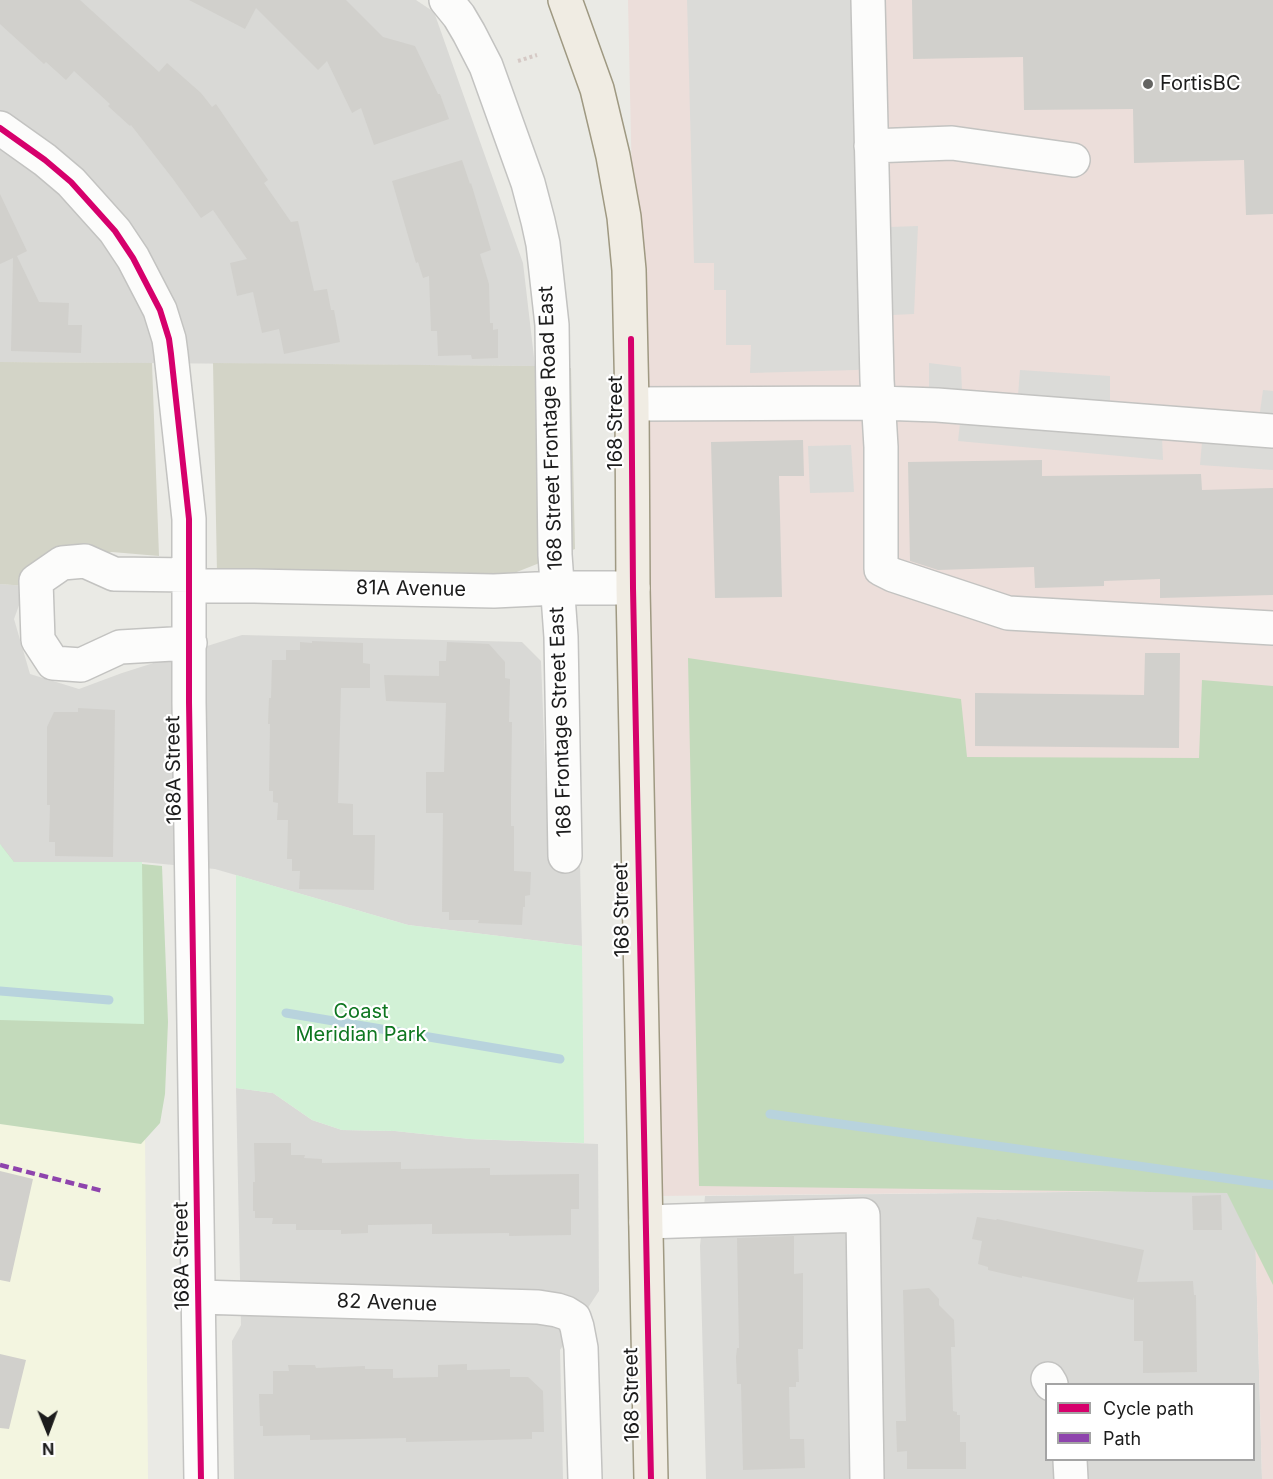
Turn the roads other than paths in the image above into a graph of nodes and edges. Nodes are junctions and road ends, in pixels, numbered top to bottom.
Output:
1 (446, 0) edge
2 (565, 0) edge
3 (868, 0) edge
4 (0, 128) edge
5 (871, 146) junction
6 (1073, 160) dead end
7 (879, 403) junction
8 (632, 404) junction
9 (1273, 431) edge
10 (190, 580) junction
11 (557, 588) junction
12 (633, 588) junction
13 (1273, 628) edge
14 (190, 643) junction
15 (565, 856) dead end
16 (646, 1222) junction
17 (199, 1297) junction
18 (1070, 1461) edge
19 (201, 1479) edge
20 (585, 1479) edge
21 (651, 1479) edge
22 (867, 1479) edge
23 (1071, 1479) edge

1 - 11 street, 168 Street Frontage Road East
2 - 8 main road, 168 Street
3 - 5 street
4 - 10 street, 168A Street
5 - 6 street
5 - 7 street
7 - 8 street
7 - 9 street
7 - 13 street
8 - 12 main road, 168 Street
10 - 11 street, 81A Avenue
10 - 14 street, 168A Street
10 - 14 street, 81A Avenue
11 - 12 street, 81A Avenue
11 - 15 street, 168 Frontage Street East
12 - 16 main road, 168 Street
14 - 17 street, 168A Street
16 - 21 main road, 168 Street
16 - 22 street
17 - 19 street, 168A Street
17 - 20 street, 82 Avenue
18 - 23 street

